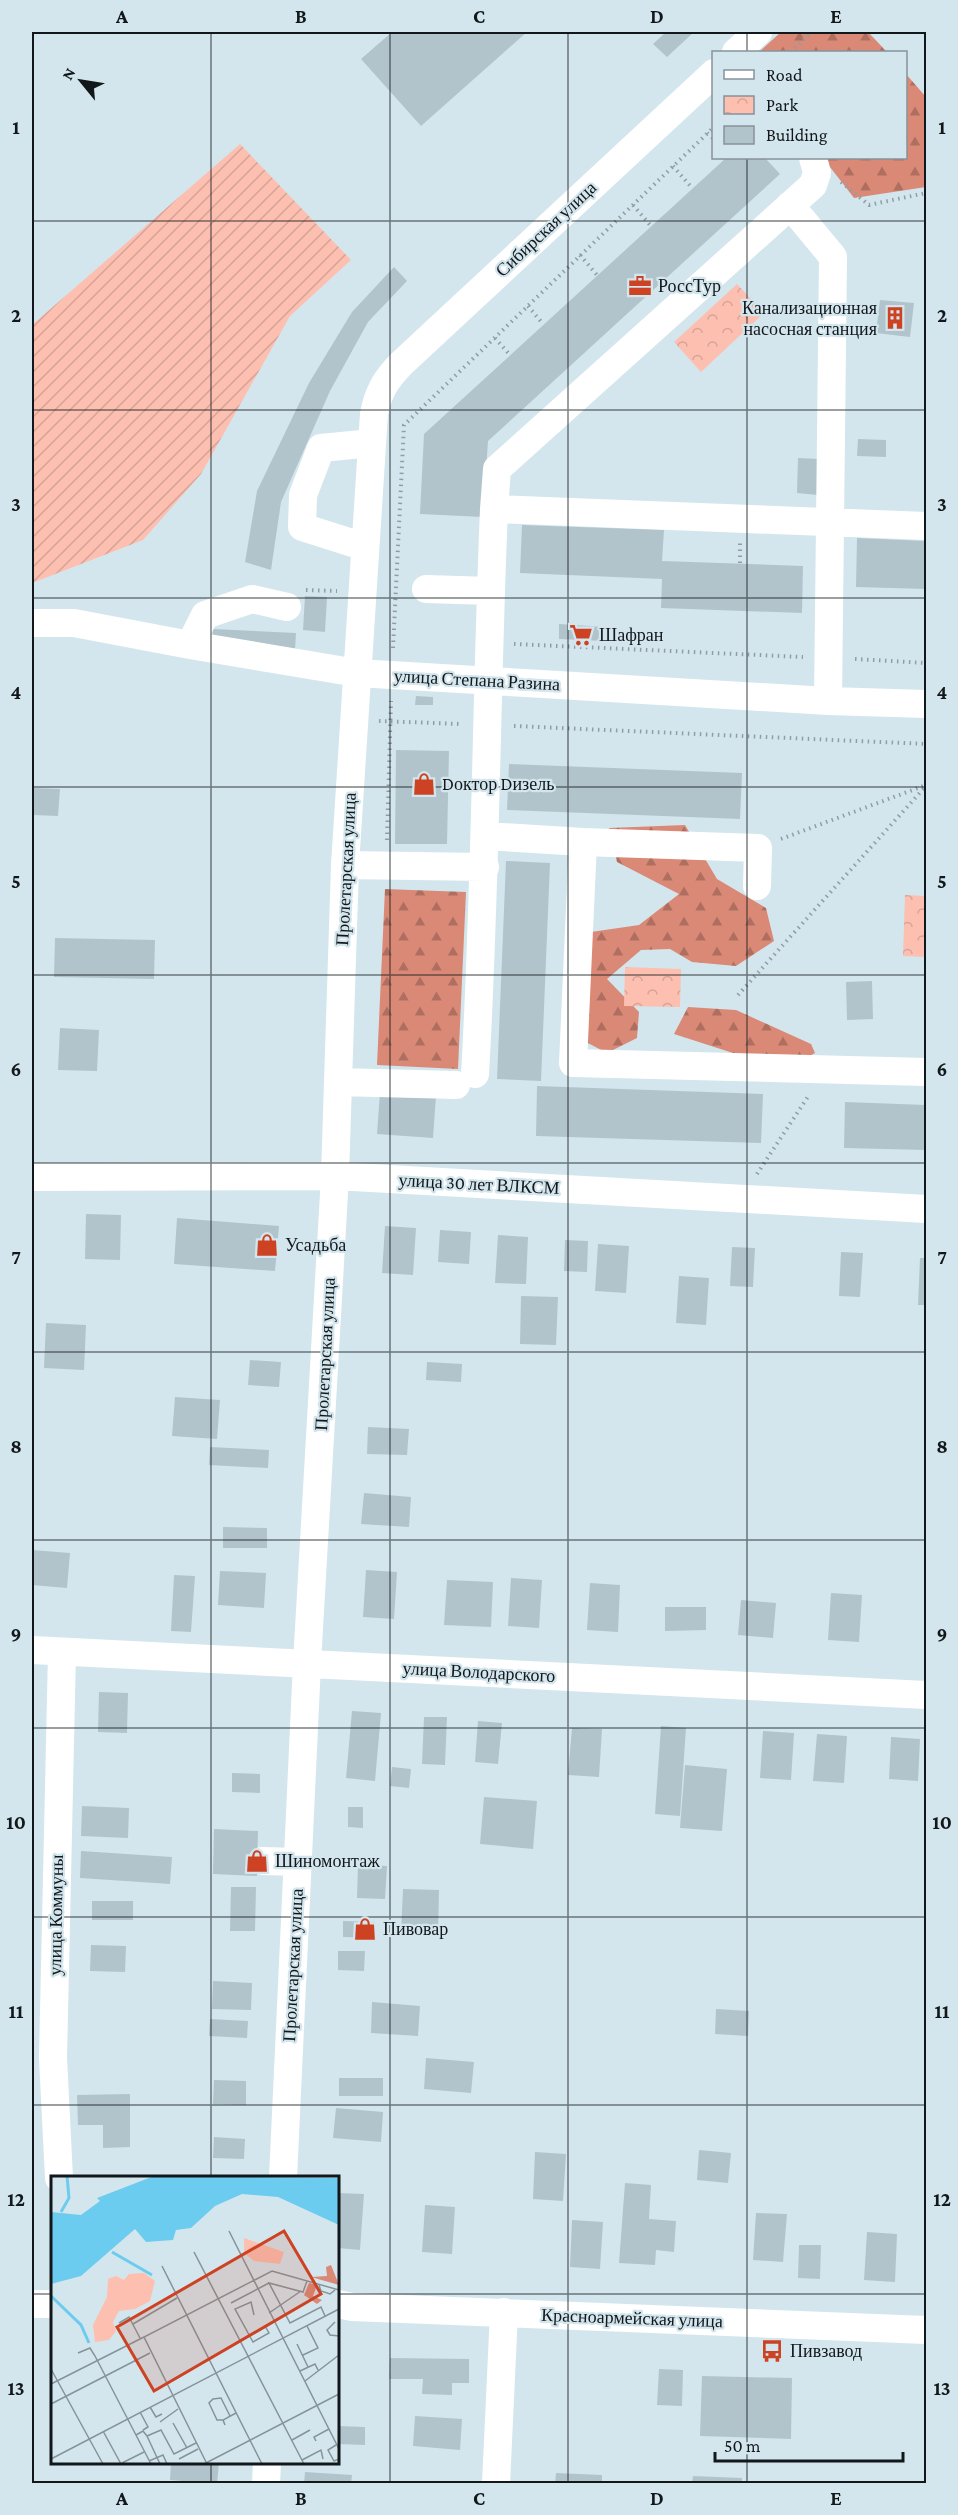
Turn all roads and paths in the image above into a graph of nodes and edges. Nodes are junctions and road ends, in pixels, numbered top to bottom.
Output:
1 (758, 32) edge
2 (812, 32) edge
3 (737, 51) edge
4 (791, 51) edge
5 (712, 75) edge
6 (712, 129) edge
7 (707, 133) junction
8 (712, 137) edge
9 (813, 159) edge
10 (814, 159) edge
11 (673, 166) junction
12 (692, 188) dead end
13 (927, 193) edge
14 (633, 205) junction
15 (790, 205) junction
16 (651, 226) dead end
17 (580, 255) junction
18 (597, 275) dead end
19 (528, 306) junction
20 (543, 324) dead end
21 (495, 338) junction
22 (510, 355) dead end
23 (381, 388) joint
24 (372, 443) junction
25 (494, 508) junction
26 (831, 522) junction
27 (927, 526) edge
28 (365, 547) junction
29 (426, 589) dead end
30 (491, 591) junction
31 (362, 592) junction
32 (287, 607) joint
33 (32, 623) edge
34 (488, 643) junction
35 (190, 645) junction
36 (829, 658) junction
37 (927, 663) edge
38 (357, 673) junction
39 (391, 675) junction
40 (487, 680) junction
41 (828, 701) junction
42 (927, 704) edge
43 (354, 719) junction
44 (390, 722) junction
45 (486, 725) junction
46 (927, 744) edge
47 (927, 785) edge
48 (486, 836) junction
49 (583, 842) junction
50 (758, 848) junction
51 (345, 865) junction
52 (386, 866) junction
53 (485, 867) junction
54 (757, 886) dead end
55 (738, 995) dead end
56 (825, 1069) junction
57 (927, 1072) edge
58 (338, 1082) junction
59 (334, 1176) junction
60 (32, 1177) edge
61 (741, 1199) junction
62 (927, 1209) edge
63 (32, 1650) edge
64 (62, 1652) junction
65 (307, 1663) junction
66 (927, 1695) edge
67 (262, 1861) dead end
68 (298, 1862) junction
69 (59, 2176) edge
70 (283, 2176) edge
71 (32, 2304) edge
72 (51, 2304) edge
73 (339, 2304) edge
74 (504, 2312) junction
75 (927, 2330) edge
76 (267, 2464) edge
77 (266, 2484) edge
78 (496, 2484) edge

1 - 3 street
2 - 4 path
5 - 23 street, Сибирская улица
6 - 7 path
7 - 8 path
7 - 11 path
9 - 15 street
10 - 13 path
11 - 12 path
11 - 14 path
14 - 16 path
14 - 17 path
15 - 25 street
15 - 26 street
17 - 18 path
17 - 19 path
19 - 20 path
19 - 21 path
21 - 22 path
21 - 39 path
23 - 24 street, Пролетарская улица
24 - 28 street, Пролетарская улица
24 - 28 street
25 - 26 street
25 - 30 street
26 - 27 street
26 - 36 street
28 - 31 street, Пролетарская улица
29 - 30 street
30 - 34 street
31 - 32 path
31 - 38 street, Пролетарская улица
32 - 35 street
33 - 35 street, улица Степана Разина
34 - 36 path
34 - 40 street
35 - 38 street, улица Степана Разина
36 - 37 path
36 - 41 street
38 - 39 street, улица Степана Разина
38 - 43 street, Пролетарская улица
39 - 40 street, улица Степана Разина
39 - 44 path
40 - 41 street, улица Степана Разина
40 - 45 street
41 - 42 street, улица Степана Разина
43 - 44 path
43 - 51 street, Пролетарская улица
44 - 45 path
44 - 52 path
45 - 46 path
45 - 48 street
47 - 50 path
47 - 55 path
48 - 49 street
48 - 53 street
49 - 50 street
49 - 56 street
50 - 54 street
51 - 52 street
51 - 58 street, Пролетарская улица
52 - 53 street
53 - 58 street
56 - 57 street
56 - 61 path
58 - 59 street, Пролетарская улица
59 - 60 street, улица 30 лет ВЛКСМ
59 - 61 street, улица 30 лет ВЛКСМ
59 - 65 street, Пролетарская улица
61 - 62 street, улица 30 лет ВЛКСМ
63 - 64 street, улица Володарского
64 - 65 street, улица Володарского
64 - 69 street, улица Коммуны
65 - 66 street, улица Володарского
65 - 68 street, Пролетарская улица
67 - 68 street
68 - 70 street, Пролетарская улица
71 - 72 street
73 - 74 street, Красноармейская улица
74 - 75 street, Красноармейская улица
74 - 78 street
76 - 77 street

